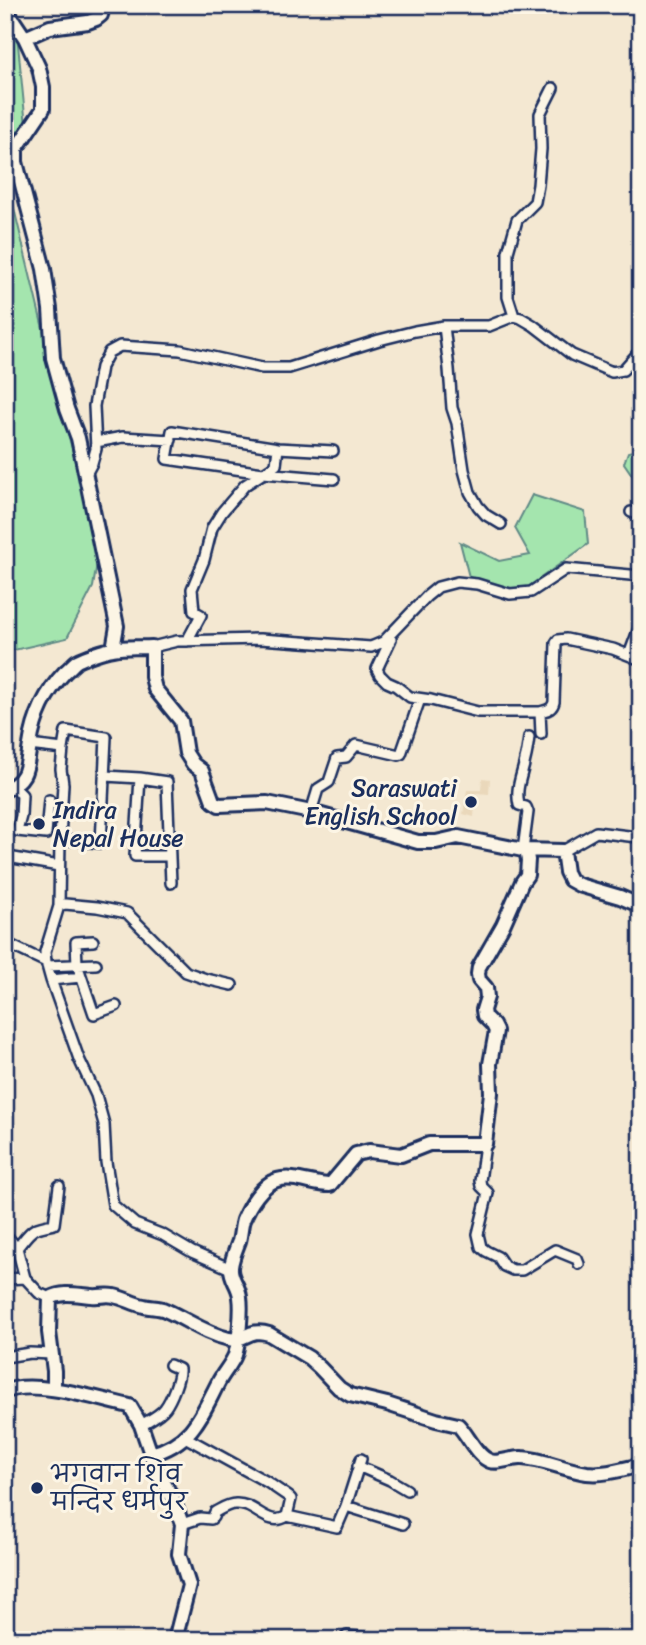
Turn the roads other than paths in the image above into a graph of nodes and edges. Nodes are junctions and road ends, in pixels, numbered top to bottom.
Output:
1 (103, 5) edge
2 (5, 8) edge
3 (25, 38) junction
4 (553, 88) dead end
5 (514, 316) junction
6 (444, 326) junction
7 (641, 349) edge
8 (170, 440) junction
9 (96, 442) junction
10 (278, 448) junction
11 (333, 451) dead end
12 (263, 472) junction
13 (85, 476) junction
14 (334, 479) dead end
15 (501, 524) dead end
16 (641, 576) edge
17 (641, 623) edge
18 (391, 634) junction
19 (187, 641) junction
20 (152, 647) junction
21 (113, 649) junction
22 (629, 655) junction
23 (641, 660) edge
24 (420, 699) junction
25 (540, 712) junction
26 (541, 734) dead end
27 (529, 737) dead end
28 (29, 745) junction
29 (63, 749) junction
30 (105, 776) junction
31 (140, 778) junction
32 (9, 788) edge
33 (49, 800) dead end
34 (312, 812) junction
35 (641, 831) edge
36 (46, 835) junction
37 (60, 838) junction
38 (524, 850) junction
39 (563, 852) junction
40 (170, 856) junction
41 (5, 861) edge
42 (59, 866) junction
43 (171, 883) dead end
44 (59, 906) junction
45 (641, 906) edge
46 (5, 934) edge
47 (93, 942) dead end
48 (46, 964) junction
49 (77, 964) junction
50 (96, 964) dead end
51 (81, 976) junction
52 (51, 980) junction
53 (232, 985) dead end
54 (116, 1006) dead end
55 (485, 1144) junction
56 (59, 1186) dead end
57 (5, 1234) edge
58 (17, 1248) junction
59 (579, 1264) dead end
60 (231, 1269) junction
61 (25, 1278) junction
62 (6, 1279) edge
63 (5, 1297) edge
64 (50, 1298) junction
65 (237, 1346) junction
66 (52, 1354) junction
67 (5, 1357) edge
68 (170, 1365) dead end
69 (54, 1388) junction
70 (5, 1392) edge
71 (141, 1425) junction
72 (185, 1437) junction
73 (151, 1454) junction
74 (641, 1465) edge
75 (407, 1490) dead end
76 (346, 1506) junction
77 (287, 1516) junction
78 (182, 1524) junction
79 (403, 1524) dead end
80 (384, 1639) edge
81 (175, 1640) edge
82 (344, 1640) edge

1 - 3 street
2 - 3 street
3 - 13 street
4 - 5 street
5 - 6 street
5 - 7 street
6 - 9 street
6 - 15 street
8 - 9 street
8 - 10 street
8 - 12 street
9 - 13 street
10 - 11 street
10 - 12 street
12 - 14 street
12 - 19 street
13 - 21 street
16 - 18 street
17 - 22 street
18 - 19 street
18 - 24 street
19 - 20 street
20 - 21 street
20 - 34 street
21 - 28 street
22 - 23 street
22 - 25 street
24 - 25 street
24 - 34 street
25 - 26 street
27 - 38 street
28 - 29 street
28 - 32 street
29 - 30 street
29 - 37 street
30 - 31 street
30 - 37 street
31 - 40 street
31 - 40 street
32 - 36 street
33 - 36 street
34 - 38 street
35 - 39 street
36 - 37 street
37 - 42 street
38 - 39 street
38 - 55 street
39 - 45 street
40 - 43 street
41 - 42 street
42 - 44 street
44 - 48 street
44 - 53 street
46 - 48 street
47 - 49 street
48 - 49 street
48 - 52 street
49 - 50 street
49 - 51 street
51 - 52 street
51 - 54 street
52 - 60 street
55 - 59 street
55 - 60 street
56 - 58 street
57 - 58 street
58 - 61 street
60 - 65 street
61 - 62 street
61 - 64 street
62 - 63 street
64 - 65 street
64 - 66 street
65 - 72 street
65 - 74 street
66 - 67 street
66 - 69 street
68 - 71 street
69 - 70 street
69 - 71 street
71 - 73 street
72 - 73 street
72 - 77 street
73 - 78 street
75 - 76 street
76 - 77 street
76 - 79 street
77 - 78 street
78 - 81 street
80 - 82 street

